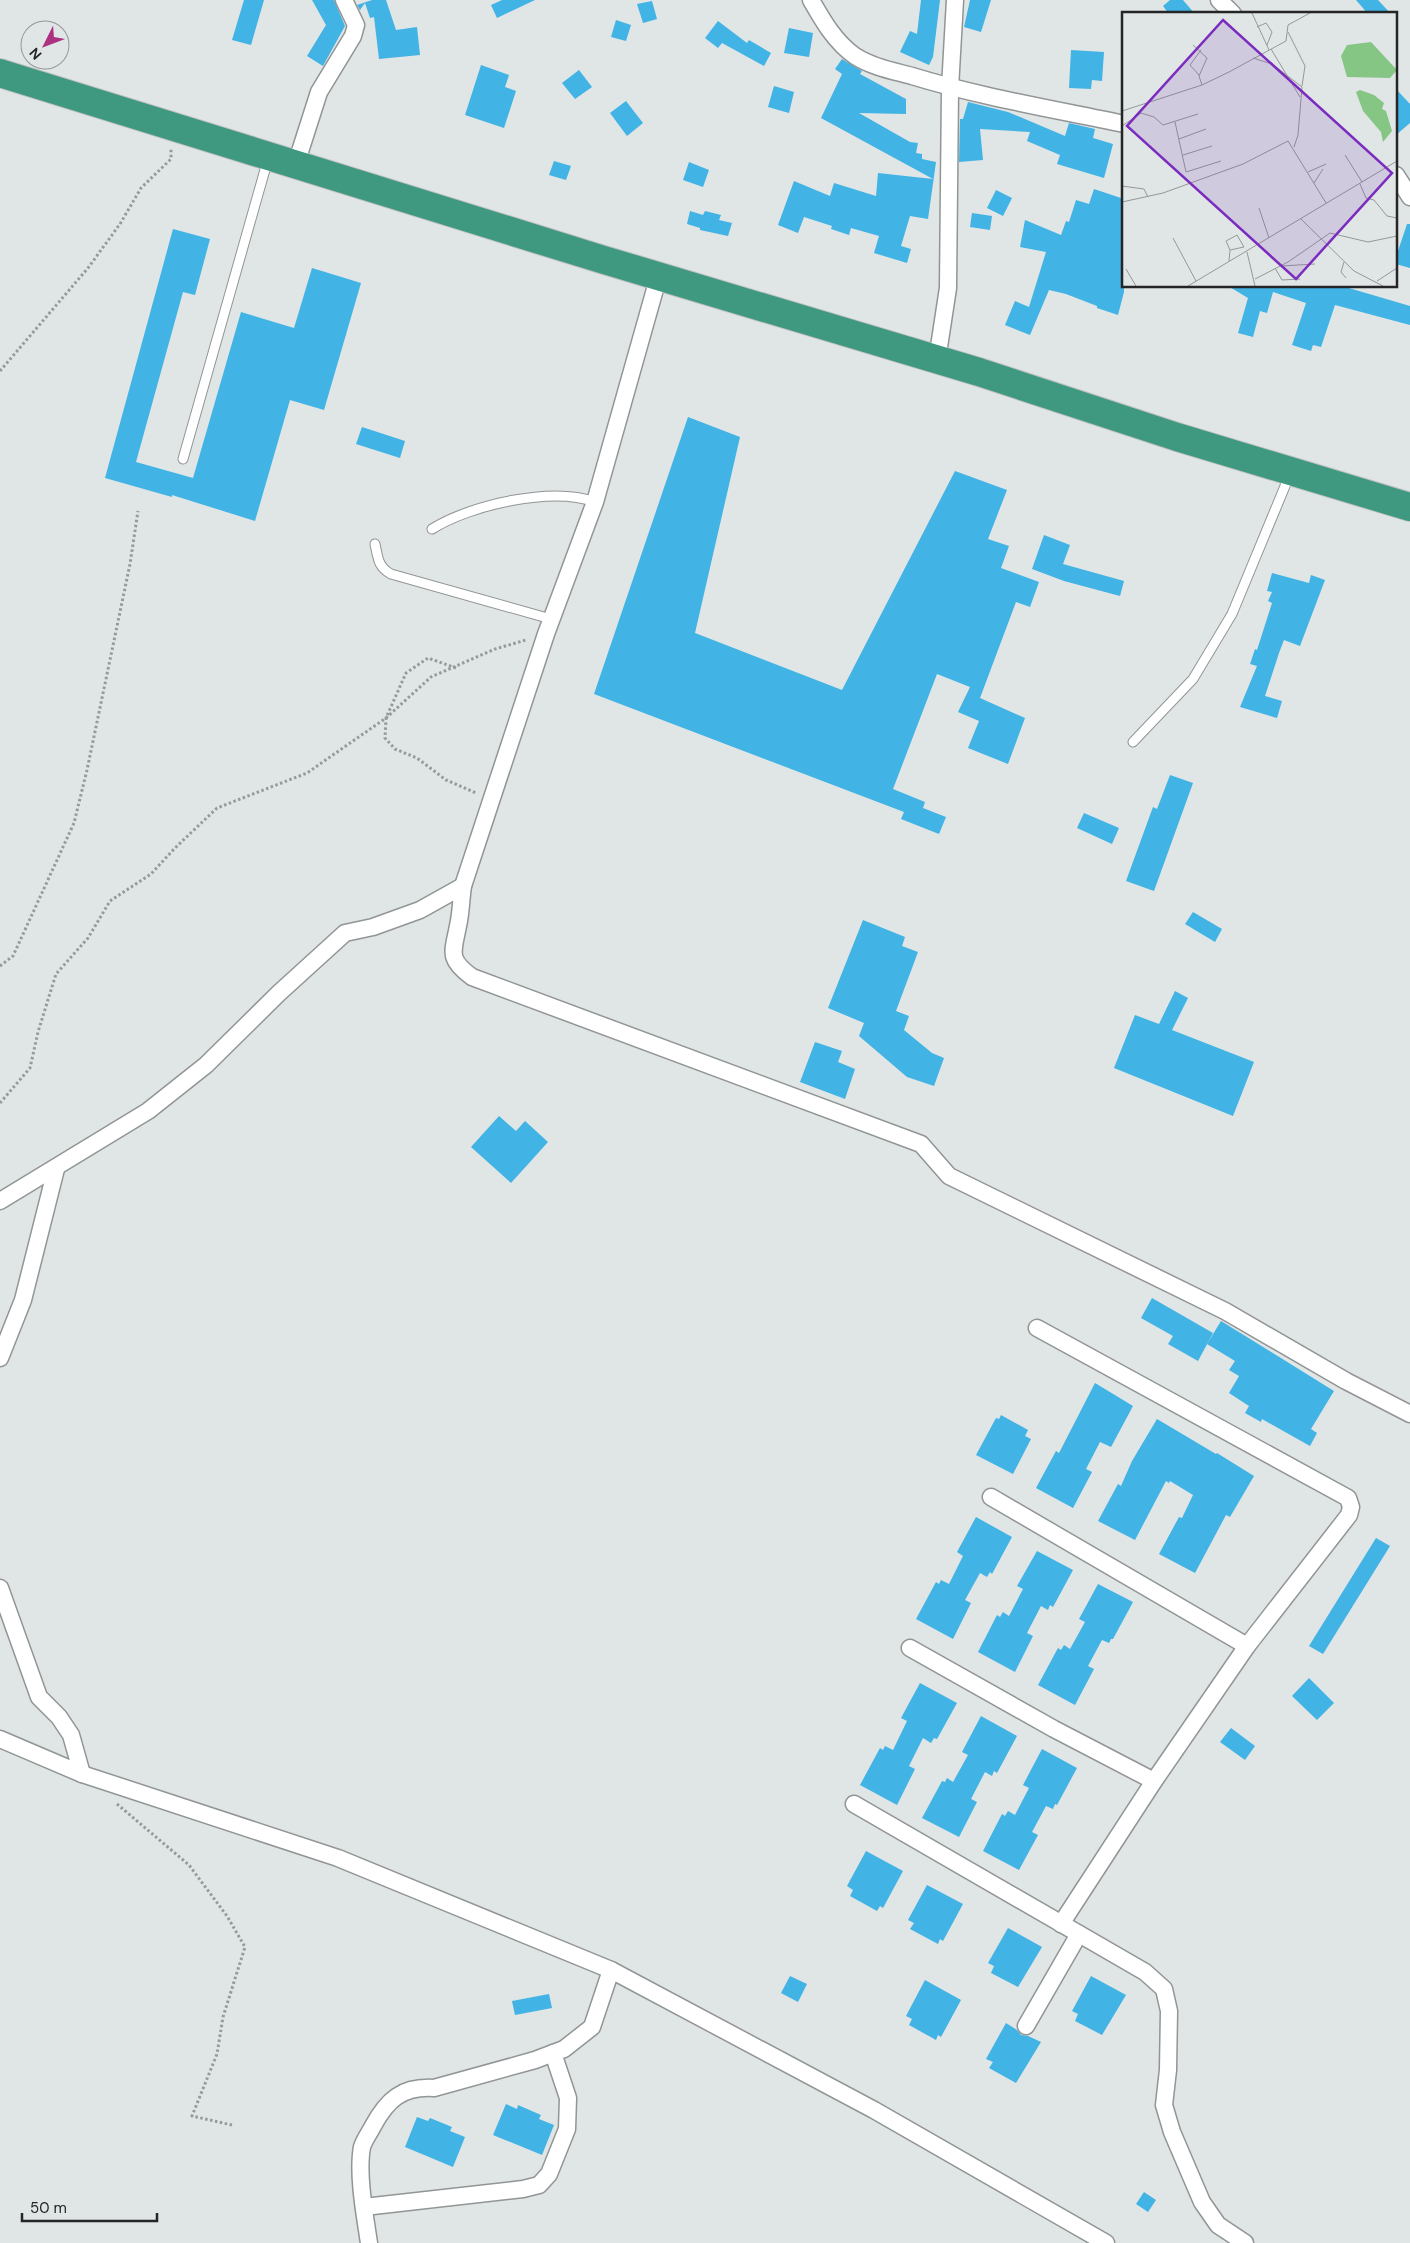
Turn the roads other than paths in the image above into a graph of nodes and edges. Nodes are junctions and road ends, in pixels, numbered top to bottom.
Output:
1 (344, 0) edge
2 (810, 0) edge
3 (955, 0) edge
4 (1219, 0) edge
5 (1231, 12) edge
6 (3, 70) edge
7 (950, 88) junction
8 (1122, 124) edge
9 (269, 155) junction
10 (296, 164) junction
11 (1398, 178) edge
12 (1410, 197) edge
13 (1398, 201) edge
14 (1410, 205) edge
15 (659, 275) junction
16 (938, 360) junction
17 (183, 459) dead end
18 (1291, 472) junction
19 (595, 502) junction
20 (1410, 507) edge
21 (432, 529) dead end
22 (375, 544) dead end
23 (548, 627) junction
24 (1133, 742) dead end
25 (463, 886) junction
26 (56, 1169) junction
27 (0, 1202) edge
28 (1037, 1328) dead end
29 (0, 1358) edge
30 (1410, 1414) edge
31 (991, 1497) dead end
32 (0, 1588) edge
33 (1247, 1646) junction
34 (910, 1648) dead end
35 (0, 1739) edge
36 (82, 1774) junction
37 (1154, 1781) junction
38 (854, 1804) dead end
39 (1061, 1924) junction
40 (1079, 1934) junction
41 (611, 1970) junction
42 (1026, 2026) dead end
43 (553, 2053) junction
44 (364, 2207) junction
45 (369, 2243) edge
46 (1106, 2243) edge
47 (1245, 2243) edge

1 - 10 street
2 - 7 street
3 - 7 street
4 - 5 street
6 - 9 highway
7 - 8 street
7 - 16 street
9 - 10 highway
9 - 17 lane
10 - 15 highway
11 - 12 street
13 - 14 street
15 - 16 highway
15 - 19 street
16 - 18 highway
18 - 20 highway
18 - 24 lane
19 - 21 lane
19 - 23 street
22 - 23 lane
23 - 25 street
25 - 26 street
25 - 30 street
26 - 27 street
26 - 29 street
28 - 33 street
31 - 33 street
32 - 36 street
33 - 37 street
34 - 37 street
35 - 36 street
36 - 41 street
37 - 39 street
38 - 39 street
39 - 40 street
40 - 42 street
40 - 47 street
41 - 43 street
41 - 46 street
43 - 44 street
43 - 44 street
44 - 45 street

